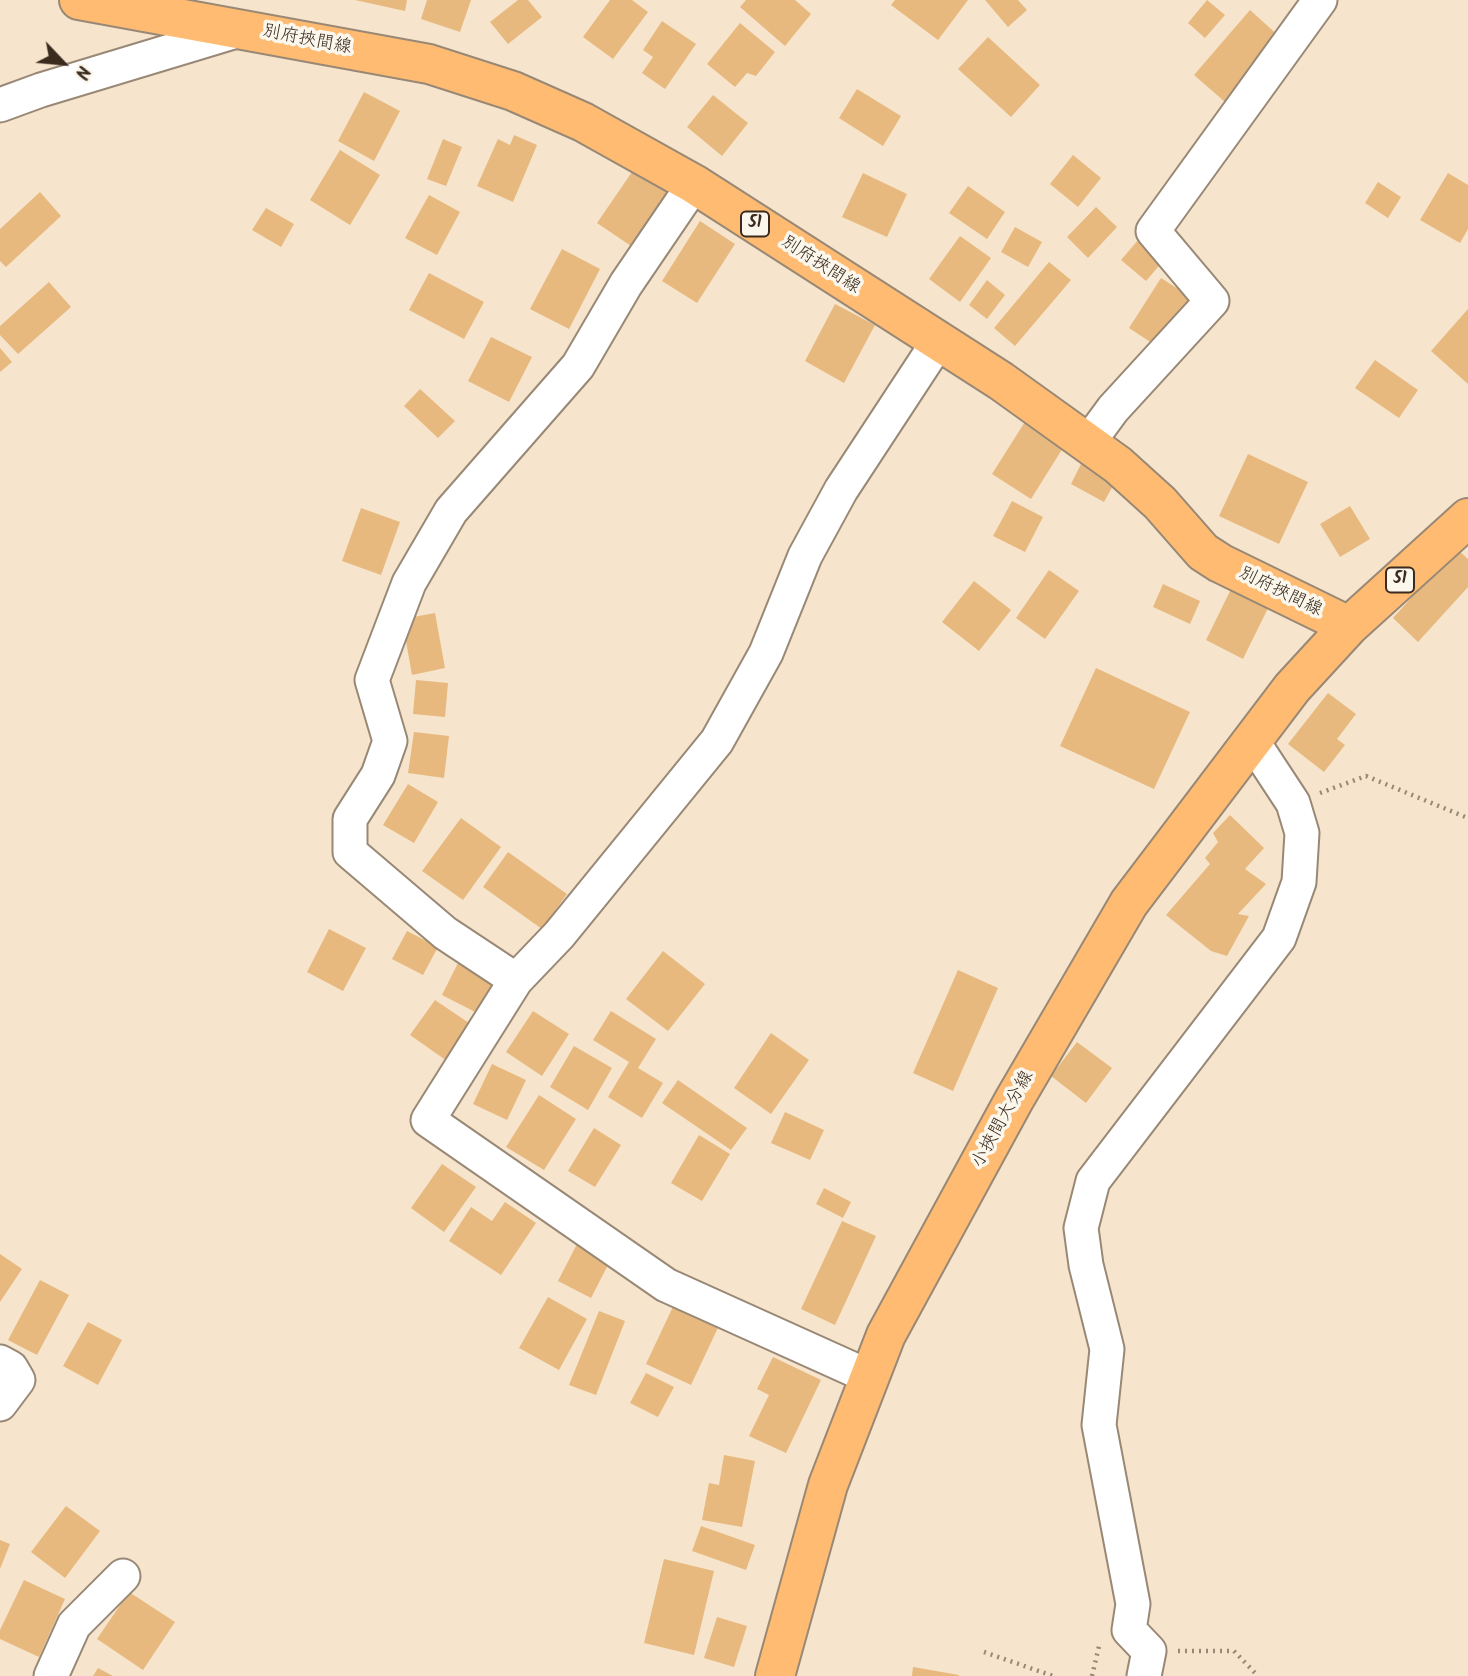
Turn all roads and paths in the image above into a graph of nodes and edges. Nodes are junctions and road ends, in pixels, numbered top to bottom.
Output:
1 (79, 0) edge
2 (1320, 0) edge
3 (243, 29) junction
4 (0, 105) edge
5 (694, 184) junction
6 (938, 342) junction
7 (1088, 443) junction
8 (1463, 528) edge
9 (1349, 626) junction
10 (1251, 739) junction
11 (1293, 803) junction
12 (1468, 818) edge
13 (516, 980) junction
14 (0, 1362) edge
15 (870, 1377) junction
16 (0, 1404) edge
17 (122, 1576) dead end
18 (984, 1652) dead end
19 (1147, 1664) edge
20 (51, 1676) edge
21 (775, 1676) edge
22 (1053, 1676) edge
23 (1258, 1676) edge

1 - 3 main road, 別府挾間線 / 51
2 - 7 street
3 - 4 street
3 - 5 main road, 別府挾間線 / 51
5 - 6 main road, 別府挾間線 / 51
5 - 13 street
6 - 7 main road, 別府挾間線 / 51
6 - 13 street
7 - 9 main road, 別府挾間線 / 51
8 - 9 main road, 51
9 - 10 main road, 小挾間大分線
10 - 11 street
10 - 15 main road, 小挾間大分線
11 - 12 path
11 - 19 street
13 - 15 street
14 - 16 street
15 - 21 main road, 小挾間大分線
17 - 20 street
18 - 22 path
19 - 23 path

